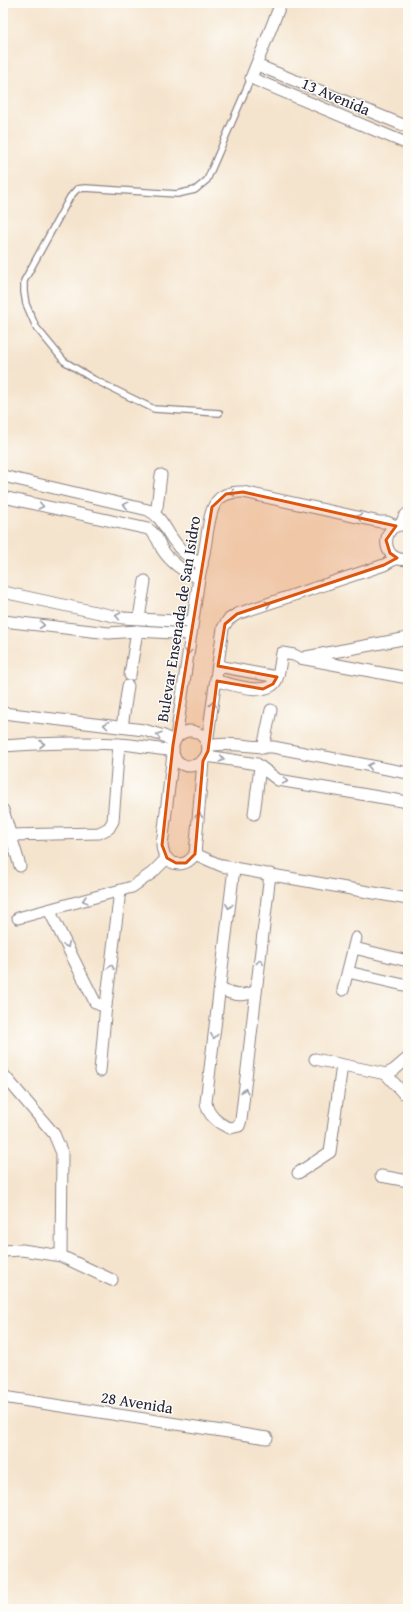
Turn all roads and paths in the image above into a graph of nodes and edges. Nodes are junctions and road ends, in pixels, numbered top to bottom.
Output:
1 (280, 3) edge
2 (257, 65) junction
3 (251, 78) junction
4 (408, 127) edge
5 (408, 144) edge
6 (219, 413) dead end
7 (161, 474) dead end
8 (3, 476) edge
9 (3, 497) edge
10 (154, 513) junction
11 (408, 513) edge
12 (402, 525) edge
13 (402, 558) edge
14 (202, 565) junction
15 (199, 578) junction
16 (145, 581) dead end
17 (3, 592) edge
18 (139, 618) junction
19 (3, 621) edge
20 (192, 622) junction
21 (137, 631) junction
22 (191, 634) junction
23 (408, 638) edge
24 (300, 658) junction
25 (218, 666) junction
26 (130, 675) dead end
27 (277, 677) junction
28 (408, 678) edge
29 (217, 681) junction
30 (128, 686) dead end
31 (271, 710) dead end
32 (3, 712) edge
33 (122, 727) junction
34 (119, 744) junction
35 (3, 746) edge
36 (174, 746) junction
37 (263, 748) junction
38 (206, 751) junction
39 (260, 767) junction
40 (408, 773) edge
41 (408, 802) edge
42 (3, 810) edge
43 (254, 814) dead end
44 (11, 835) junction
45 (195, 854) junction
46 (166, 858) junction
47 (20, 866) dead end
48 (234, 868) junction
49 (270, 874) junction
50 (120, 891) junction
51 (408, 899) edge
52 (49, 910) junction
53 (18, 918) dead end
54 (408, 961) edge
55 (348, 972) junction
56 (408, 986) edge
57 (220, 988) junction
58 (256, 990) junction
59 (343, 990) dead end
60 (106, 1005) junction
61 (408, 1058) edge
62 (315, 1059) dead end
63 (342, 1065) junction
64 (100, 1071) dead end
65 (3, 1074) edge
66 (386, 1074) junction
67 (403, 1093) dead end
68 (298, 1173) dead end
69 (382, 1176) dead end
70 (408, 1181) edge
71 (3, 1251) edge
72 (61, 1256) junction
73 (112, 1280) dead end
74 (3, 1397) edge
75 (267, 1438) dead end

1 - 2 street
2 - 3 street
2 - 4 street
3 - 5 street, 13 Avenida
3 - 6 lane
7 - 10 street
10 -> 8 street
9 -> 15 street
10 - 14 street
11 - 12 street
12 - 13 street
12 -> 14 street, Bulevar Ensenada de San Isidro
25 -> 13 street
14 - 15 street, Bulevar Ensenada de San Isidro
15 - 20 street, Bulevar Ensenada de San Isidro
16 - 18 street
18 -> 17 street
18 - 20 street
19 -> 21 street
20 - 22 street, Bulevar Ensenada de San Isidro
21 - 22 street
21 - 26 street
22 -> 36 street, Bulevar Ensenada de San Isidro
23 - 24 street
24 - 27 street
24 - 28 street
25 - 27 street
25 - 29 street
27 - 29 street
38 -> 29 street
30 - 33 street
31 - 37 street
33 -> 32 street
36 -> 33 street
35 -> 34 street
34 - 36 street
34 - 44 street
36 - 38 street
36 - 38 street, Bulevar Ensenada de San Isidro
36 - 46 street, Bulevar Ensenada de San Isidro
37 - 38 street
40 -> 37 street
38 -> 39 street
45 -> 38 street
39 -> 41 street
39 - 43 street
42 - 44 street
44 - 47 street
45 - 46 street
45 - 48 street
46 - 50 street
48 - 49 street
48 -> 57 street
49 - 51 street
58 -> 49 street
50 -> 52 street
60 -> 50 street
52 - 53 street
52 -> 60 street
54 - 55 street
55 - 56 street
55 - 59 street
57 - 58 street
57 -> 58 street
60 - 64 street
61 - 66 street
62 - 63 street
63 - 66 street
63 - 68 street
65 - 72 street
66 - 67 street
69 - 70 street
71 - 72 street
72 - 73 street
74 - 75 street, 28 Avenida

